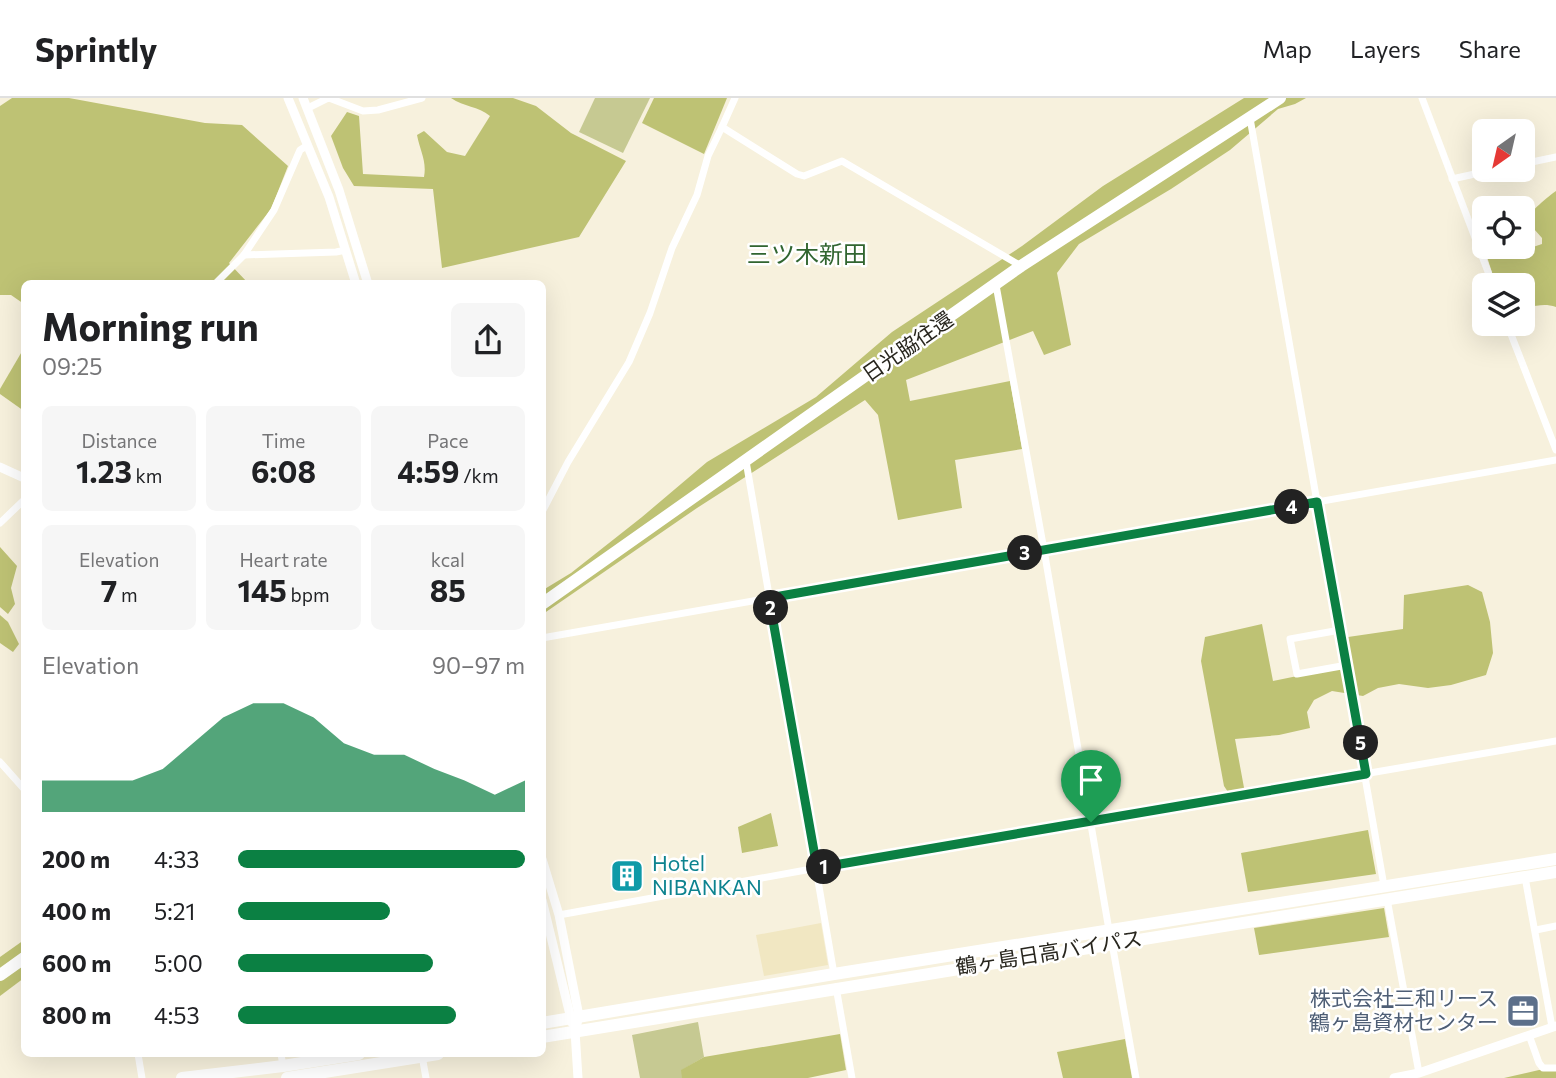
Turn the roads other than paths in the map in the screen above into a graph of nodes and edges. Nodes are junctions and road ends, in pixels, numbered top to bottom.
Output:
1 (288, 98) edge
2 (303, 98) edge
3 (329, 98) edge
4 (422, 98) edge
5 (735, 98) edge
6 (1280, 98) edge
7 (1422, 98) edge
8 (392, 102) edge
9 (308, 108) junction
10 (1250, 118) junction
11 (722, 127) junction
12 (308, 145) junction
13 (1556, 157) edge
14 (1535, 161) edge
15 (1472, 174) edge
16 (1452, 178) junction
17 (346, 250) junction
18 (244, 255) junction
19 (1021, 267) junction
20 (1488, 273) edge
21 (219, 280) edge
22 (355, 280) edge
23 (367, 280) edge
24 (996, 285) junction
25 (1512, 336) edge
26 (1556, 450) edge
27 (1556, 460) edge
28 (746, 461) junction
29 (0, 467) edge
30 (21, 477) edge
31 (1317, 502) junction
32 (21, 503) edge
33 (546, 504) edge
34 (0, 523) edge
35 (1044, 550) junction
36 (769, 598) junction
37 (546, 601) edge
38 (1340, 630) junction
39 (546, 637) edge
40 (1347, 666) junction
41 (1556, 741) edge
42 (0, 762) edge
43 (1366, 774) junction
44 (21, 786) edge
45 (1091, 822) junction
46 (1556, 859) edge
47 (817, 868) junction
48 (546, 872) edge
49 (1556, 872) edge
50 (1525, 877) junction
51 (1385, 892) junction
52 (559, 915) junction
53 (546, 920) edge
54 (1556, 926) edge
55 (1536, 930) junction
56 (1110, 936) junction
57 (21, 960) edge
58 (834, 974) junction
59 (0, 975) edge
60 (836, 987) junction
61 (574, 1018) junction
62 (546, 1022) edge
63 (1554, 1027) edge
64 (575, 1031) junction
65 (1529, 1035) junction
66 (546, 1036) edge
67 (138, 1057) edge
68 (340, 1057) edge
69 (408, 1057) edge
70 (422, 1057) edge
71 (284, 1066) edge
72 (1556, 1068) edge
73 (1419, 1073) junction
74 (142, 1078) edge
75 (182, 1078) edge
76 (426, 1078) edge
77 (578, 1078) edge
78 (852, 1078) edge
79 (1136, 1078) edge
80 (1394, 1078) edge

1 - 12 street
2 - 9 street
3 - 8 street
3 - 9 street
4 - 8 street
5 - 11 street
6 - 10 highway, 日光脇往還
7 - 16 street
9 - 23 street
10 - 19 highway, 日光脇往還
10 - 31 street
11 - 19 street
11 - 33 street
12 - 17 street
12 - 18 street
13 - 14 street
15 - 16 street
16 - 20 street
17 - 18 street
17 - 22 street
18 - 21 street
19 - 24 highway, 日光脇往還
24 - 28 highway, 日光脇往還
24 - 35 street
25 - 26 street
27 - 31 street
28 - 36 street
28 - 37 highway, 日光脇往還
29 - 30 street
31 - 35 street
31 - 38 street
32 - 34 street
35 - 36 street
35 - 45 street
36 - 39 street
36 - 47 street
38 - 40 street
38 - 40 street
40 - 43 street
41 - 43 street
42 - 44 street
43 - 45 street
43 - 51 street
45 - 47 street
45 - 56 street
46 - 51 highway, 鶴ヶ島日高バイパス
47 - 52 street
47 - 58 street
48 - 52 street
49 - 50 highway, 鶴ヶ島日高バイパス
50 - 51 highway, 鶴ヶ島日高バイパス
50 - 55 street
51 - 56 highway, 鶴ヶ島日高バイパス
51 - 73 street
52 - 61 street
53 - 61 street
54 - 55 street
55 - 63 street
56 - 58 highway, 鶴ヶ島日高バイパス
56 - 60 highway, 鶴ヶ島日高バイパス
56 - 79 street
57 - 59 highway
58 - 61 highway, 鶴ヶ島日高バイパス
60 - 64 highway, 鶴ヶ島日高バイパス
60 - 78 street
61 - 62 highway, 鶴ヶ島日高バイパス
61 - 64 street
63 - 65 street
64 - 66 highway, 鶴ヶ島日高バイパス
64 - 77 street
65 - 72 street
65 - 73 street
67 - 74 street
68 - 71 highway
69 - 71 highway
70 - 76 street
71 - 75 highway
73 - 80 street

